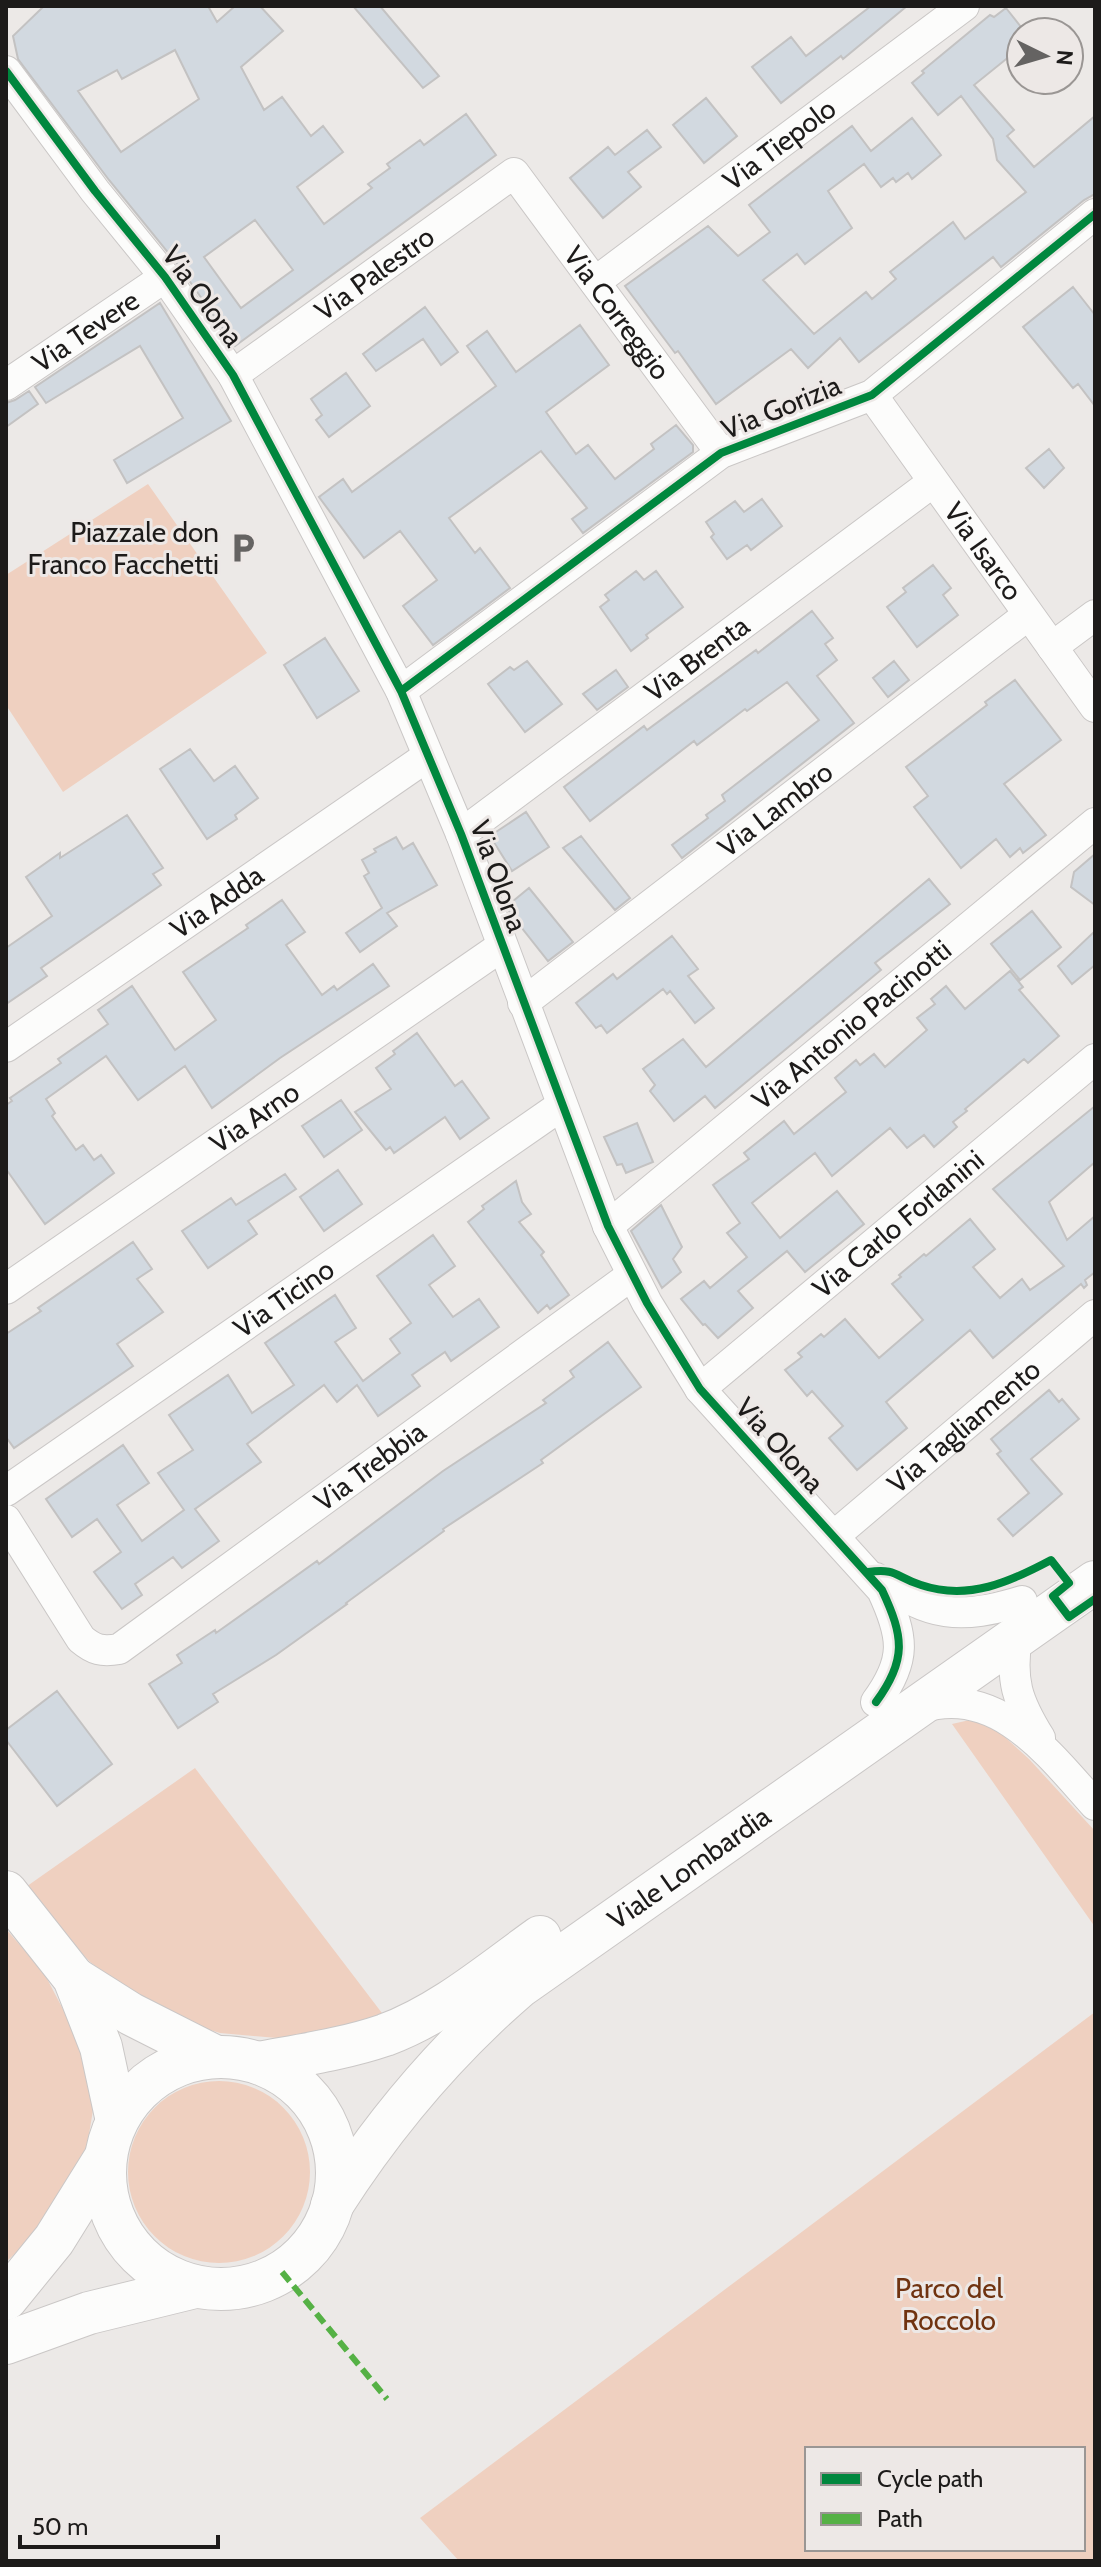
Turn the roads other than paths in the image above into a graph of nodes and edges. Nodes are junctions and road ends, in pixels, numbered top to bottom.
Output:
1 (964, 6) edge
2 (6, 71) edge
3 (514, 173) joint
4 (1095, 214) edge
5 (165, 277) junction
6 (595, 282) junction
7 (233, 375) junction
8 (6, 385) edge
9 (872, 395) junction
10 (721, 453) junction
11 (933, 482) junction
12 (1028, 615) junction
13 (1095, 615) edge
14 (1052, 647) junction
15 (401, 691) junction
16 (1095, 707) edge
17 (428, 756) junction
18 (1095, 823) edge
19 (461, 834) junction
20 (502, 946) junction
21 (523, 1003) junction
22 (6, 1047) edge
23 (1095, 1059) edge
24 (562, 1105) junction
25 (608, 1226) junction
26 (632, 1275) junction
27 (6, 1289) edge
28 (1095, 1315) edge
29 (700, 1389) junction
30 (6, 1491) edge
31 (6, 1520) edge
32 (834, 1536) junction
33 (1095, 1549) edge
34 (868, 1572) junction
35 (1095, 1582) edge
36 (1020, 1619) junction
37 (894, 1706) junction
38 (1051, 1757) junction
39 (1095, 1805) edge
40 (6, 1892) edge
41 (74, 1978) junction
42 (216, 2057) junction
43 (259, 2063) junction
44 (111, 2140) junction
45 (332, 2205) junction
46 (195, 2287) junction
47 (6, 2299) edge
48 (6, 2343) edge

1 - 6 street, Via Tiepolo
2 - 5 street, Via Olona
3 - 6 street, Via Correggio
3 - 7 street, Via Palestro
4 - 9 street, Via Gorizia
5 - 7 street, Via Olona
5 - 8 street, Via Tevere
6 - 10 street, Via Correggio
7 - 15 street, Via Olona
9 - 10 street, Via Gorizia
9 - 11 street, Via Isarco
10 - 15 street, Via Gorizia
11 - 12 street, Via Isarco
11 - 19 street, Via Brenta
12 - 14 street, Via Isarco
12 - 21 street, Via Lambro
13 - 14 street
14 - 16 street, Via Isarco
15 - 17 street, Via Olona
17 - 19 street, Via Olona
17 - 22 street, Via Adda
18 - 25 street, Via Antonio Pacinotti
19 - 20 street, Via Olona
20 - 21 street, Via Olona
20 - 27 street, Via Arno
21 - 24 street, Via Olona
23 - 29 street, Via Carlo Forlanini
24 - 25 street, Via Olona
24 - 30 street, Via Ticino
25 - 26 street, Via Olona
26 - 29 street, Via Olona
26 - 31 street, Via Trebbia
28 - 32 street, Via Tagliamento
29 - 32 street, Via Olona
32 - 34 street, Via Olona
33 - 36 main road, Viale Lombardia
34 - 36 street, Via Olona
34 - 37 street, Via Olona
35 - 36 main road, Viale Lombardia
36 - 37 main road, Viale Lombardia
36 - 38 street
37 - 38 street
37 - 43 main road, Viale Lombardia
37 - 45 main road, Viale Lombardia
38 - 39 street
40 - 41 main road
41 - 42 main road
41 - 44 main road
42 - 43 main road
42 - 44 main road
43 - 45 main road
44 - 46 main road
44 - 47 main road
45 - 46 main road
46 - 48 main road

